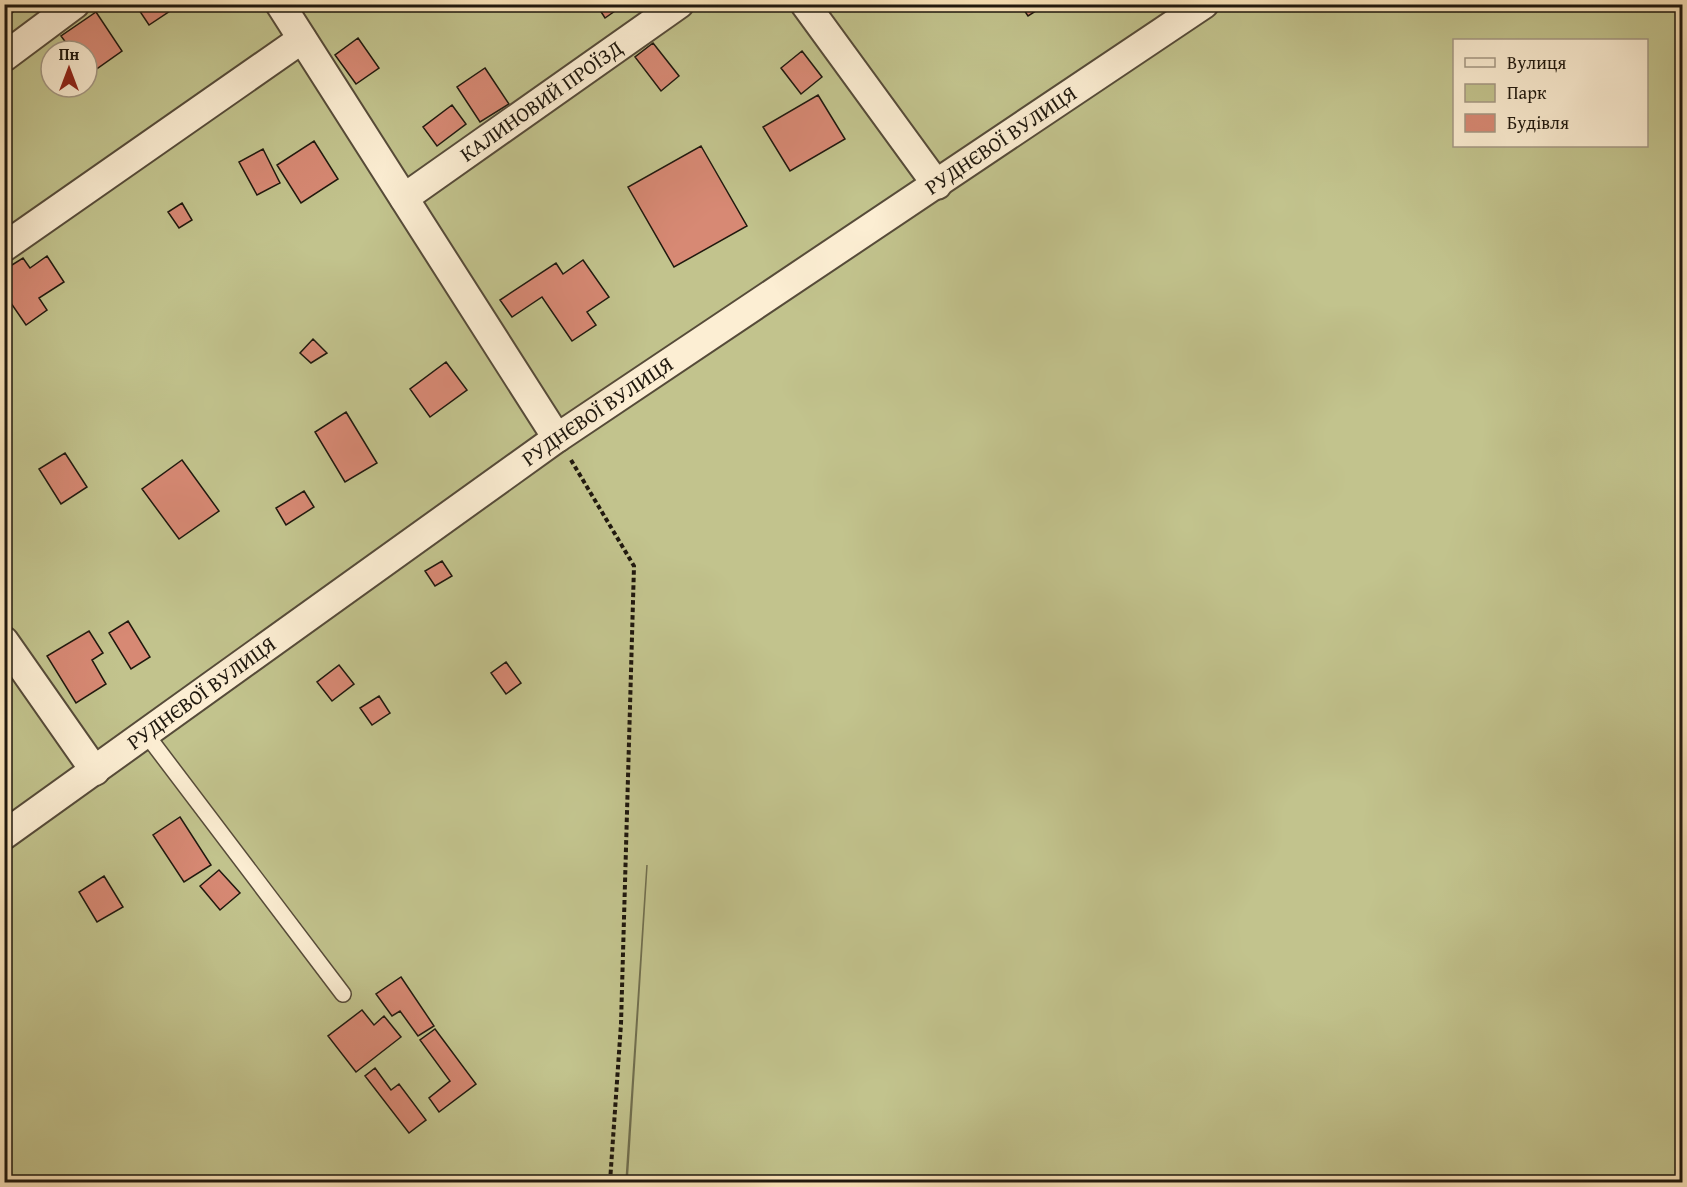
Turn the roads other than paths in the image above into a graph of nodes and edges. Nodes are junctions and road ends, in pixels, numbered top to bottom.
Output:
1 (75, 4) edge
2 (280, 4) edge
3 (679, 4) edge
4 (805, 4) edge
5 (1204, 4) edge
6 (302, 39) junction
7 (4, 57) edge
8 (937, 185) junction
9 (404, 198) junction
10 (4, 247) edge
11 (558, 438) junction
12 (4, 641) edge
13 (146, 734) junction
14 (95, 771) junction
15 (4, 835) edge
16 (343, 994) dead end

1 - 7 street
2 - 6 street
3 - 9 street, КАЛИНОВИЙ ПРОЇЗД
4 - 8 street
5 - 8 street, РУДНЄВОЇ ВУЛИЦЯ
6 - 9 street
6 - 10 street
8 - 11 street, РУДНЄВОЇ ВУЛИЦЯ
9 - 11 street
11 - 13 street, РУДНЄВОЇ ВУЛИЦЯ
12 - 14 street
13 - 14 street, РУДНЄВОЇ ВУЛИЦЯ
13 - 16 lane
14 - 15 street, РУДНЄВОЇ ВУЛИЦЯ

